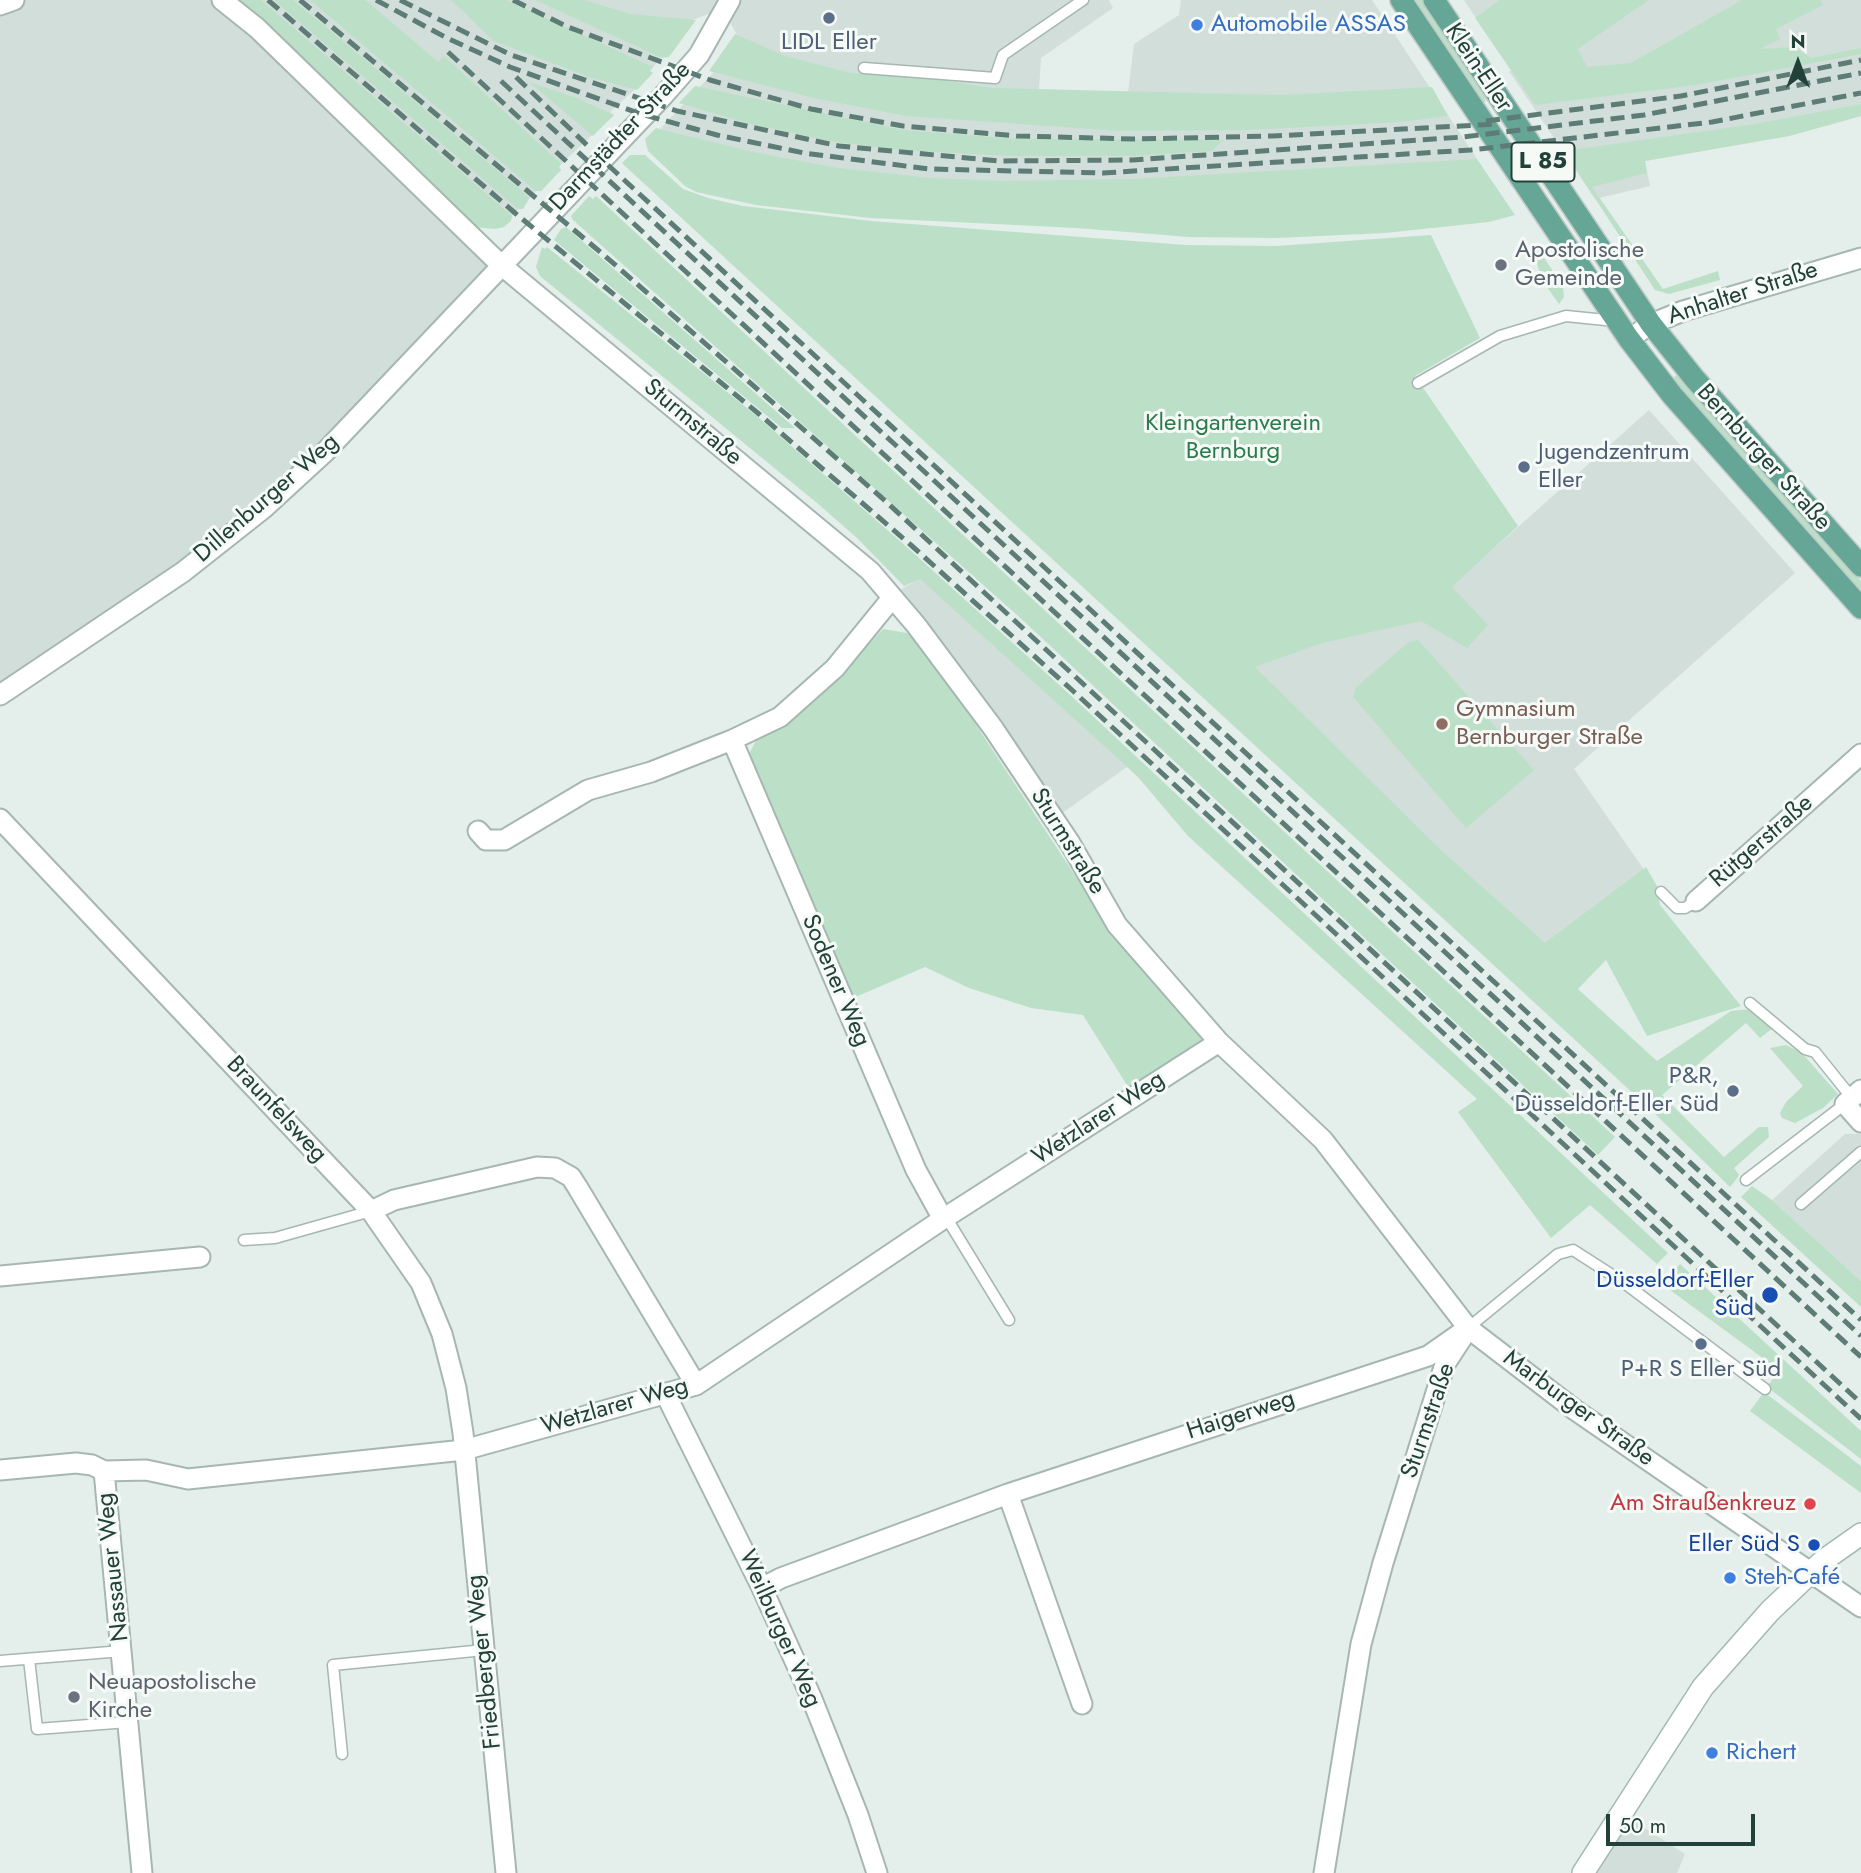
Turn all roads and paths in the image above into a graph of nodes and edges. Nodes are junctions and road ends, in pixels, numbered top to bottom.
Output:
1 (14, 0) edge
2 (222, 0) edge
3 (730, 0) edge
4 (1083, 0) edge
5 (1401, 0) edge
6 (1434, 0) edge
7 (0, 5) edge
8 (864, 68) dead end
9 (1861, 258) edge
10 (500, 265) junction
11 (1616, 321) junction
12 (1651, 324) junction
13 (1629, 339) junction
14 (1418, 383) dead end
15 (1861, 566) edge
16 (892, 598) junction
17 (1861, 608) edge
18 (0, 695) edge
19 (732, 740) junction
20 (1861, 754) edge
21 (0, 820) edge
22 (478, 831) dead end
23 (1661, 892) dead end
24 (1696, 901) joint
25 (1751, 1003) dead end
26 (1219, 1042) junction
27 (1853, 1097) edge
28 (1861, 1122) edge
29 (1861, 1152) edge
30 (1746, 1180) dead end
31 (1801, 1204) dead end
32 (372, 1211) junction
33 (944, 1218) junction
34 (244, 1240) dead end
35 (200, 1257) dead end
36 (0, 1276) edge
37 (1010, 1320) dead end
38 (1468, 1328) junction
39 (696, 1385) junction
40 (1765, 1390) dead end
41 (665, 1393) junction
42 (464, 1450) junction
43 (0, 1470) edge
44 (104, 1471) junction
45 (1008, 1494) junction
46 (1861, 1534) edge
47 (1810, 1573) junction
48 (762, 1588) junction
49 (1861, 1607) edge
50 (484, 1650) junction
51 (122, 1651) junction
52 (29, 1659) junction
53 (0, 1661) edge
54 (1082, 1704) dead end
55 (128, 1722) junction
56 (342, 1754) dead end
57 (142, 1873) edge
58 (506, 1873) edge
59 (877, 1873) edge
60 (1324, 1873) edge
61 (1583, 1873) edge

1 - 7 street
2 - 10 street, Sturmstraße
3 - 10 street, Darmstädter Straße
4 - 8 lane
5 - 11 main road, Klein-Eller / L 85
6 - 12 main road, Klein-Eller / L 85
9 - 12 street, Anhalter Straße
10 - 16 street, Sturmstraße
10 - 18 street, Dillenburger Weg
11 - 13 main road, Klein-Eller / L 85
11 - 14 lane
12 - 13 street, Anhalter Straße
12 - 15 main road, Bernburger Straße / L 85
13 - 17 main road, Bernburger Straße / L 85
16 - 19 street
16 - 26 street, Sturmstraße
19 - 22 street
19 - 33 street, Sodener Weg
20 - 24 street, Rütgerstraße
21 - 32 street, Braunfelsweg
23 - 24 lane, Rütgerstraße
25 - 27 lane
26 - 33 street, Wetzlarer Weg
26 - 38 street, Sturmstraße
27 - 28 street
27 - 30 lane
29 - 31 lane
32 - 34 lane
32 - 39 street
32 - 42 street, Braunfelsweg
33 - 37 lane
33 - 39 street, Wetzlarer Weg
35 - 36 street
38 - 40 lane
38 - 45 street, Haigerweg
38 - 47 street, Marburger Straße
38 - 60 street, Sturmstraße
39 - 41 street, Wetzlarer Weg
41 - 42 street, Wetzlarer Weg
41 - 48 street, Weilburger Weg
42 - 44 street, Wetzlarer Weg
42 - 50 street, Friedberger Weg
43 - 44 street, Wetzlarer Weg
44 - 51 street, Nassauer Weg
45 - 48 street, Haigerweg
45 - 54 street
46 - 47 main road
47 - 49 street, Marburger Straße
47 - 61 main road
48 - 59 street, Weilburger Weg
50 - 56 lane
50 - 58 street, Friedberger Weg
51 - 52 lane
51 - 55 street, Nassauer Weg
52 - 53 lane
52 - 55 lane
55 - 57 street, Nassauer Weg

